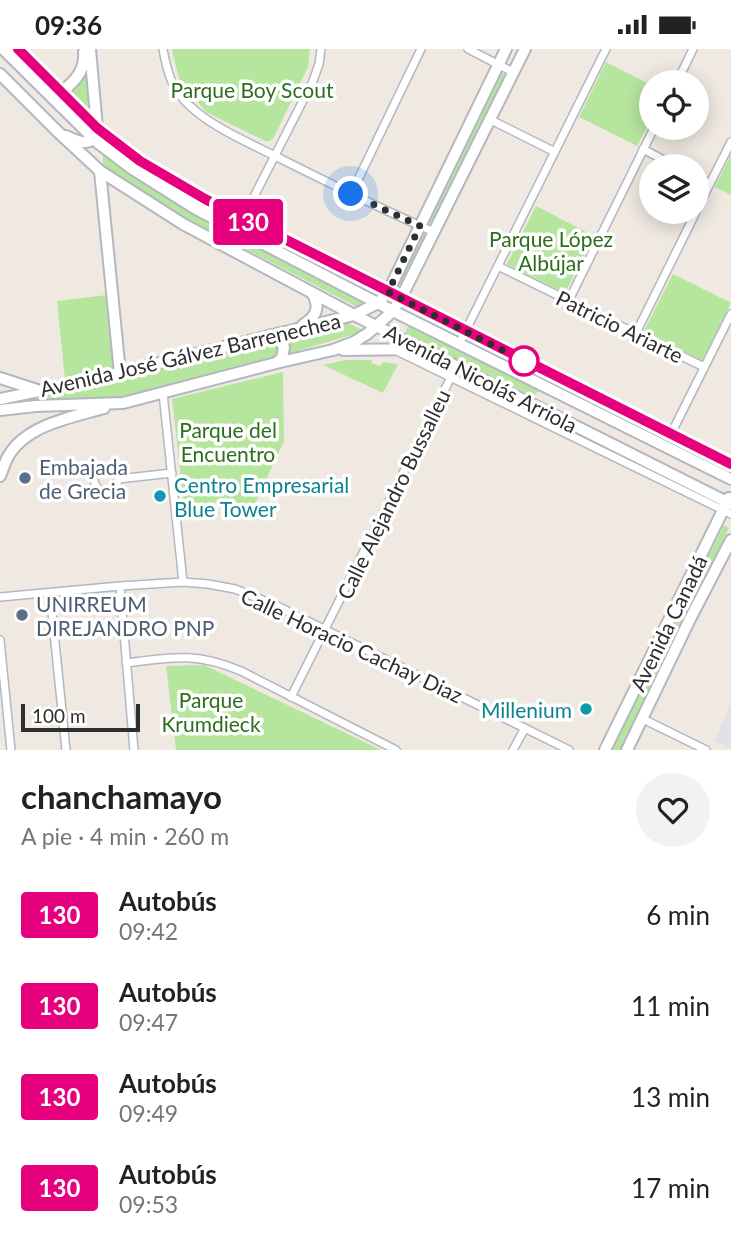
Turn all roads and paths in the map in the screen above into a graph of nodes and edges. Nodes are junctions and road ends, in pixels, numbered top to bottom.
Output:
1 (3, 49) edge
2 (18, 49) edge
3 (83, 49) edge
4 (90, 49) edge
5 (163, 49) edge
6 (321, 49) edge
7 (421, 49) edge
8 (468, 49) edge
9 (506, 49) edge
10 (525, 49) edge
11 (606, 49) edge
12 (693, 49) edge
13 (499, 64) junction
14 (683, 70) edge
15 (513, 72) junction
16 (0, 74) edge
17 (55, 95) junction
18 (489, 119) junction
19 (57, 131) junction
20 (95, 133) junction
21 (648, 140) edge
22 (731, 142) edge
23 (643, 149) junction
24 (555, 152) junction
25 (653, 154) edge
26 (275, 156) junction
27 (100, 171) junction
28 (710, 184) edge
29 (172, 194) junction
30 (351, 194) junction
31 (195, 209) junction
32 (161, 211) junction
33 (183, 224) junction
34 (240, 224) junction
35 (690, 224) edge
36 (420, 226) junction
37 (434, 232) junction
38 (498, 266) junction
39 (388, 292) junction
40 (312, 293) junction
41 (401, 298) junction
42 (569, 300) junction
43 (378, 303) junction
44 (393, 311) junction
45 (731, 314) edge
46 (354, 315) junction
47 (377, 326) junction
48 (296, 329) junction
49 (466, 332) junction
50 (636, 333) junction
51 (271, 335) junction
52 (459, 344) junction
53 (394, 349) junction
54 (421, 349) junction
55 (333, 350) junction
56 (276, 363) junction
57 (704, 367) junction
58 (454, 371) junction
59 (120, 373) junction
60 (3, 379) edge
61 (544, 386) junction
62 (40, 391) junction
63 (163, 393) junction
64 (564, 396) junction
65 (0, 399) edge
66 (124, 403) junction
67 (534, 405) junction
68 (0, 410) edge
69 (552, 414) junction
70 (671, 434) junction
71 (620, 453) junction
72 (731, 464) edge
73 (172, 473) junction
74 (0, 476) edge
75 (118, 479) dead end
76 (731, 479) edge
77 (729, 505) edge
78 (731, 540) edge
79 (183, 582) junction
80 (120, 586) junction
81 (50, 593) junction
82 (0, 597) edge
83 (675, 609) junction
84 (690, 621) junction
85 (325, 630) junction
86 (0, 640) edge
87 (126, 663) junction
88 (291, 697) junction
89 (643, 719) junction
90 (525, 728) junction
91 (9, 729) junction
92 (0, 730) edge
93 (11, 750) edge
94 (66, 750) edge
95 (134, 750) edge
96 (395, 750) edge
97 (513, 750) edge
98 (569, 750) edge
99 (605, 750) edge
100 (627, 750) edge
101 (706, 750) edge

1 - 17 main road, Avenida Nicolás Arriola
2 - 17 main road, Avenida Nicolás Arriola
3 - 17 main road
4 - 20 main road
5 - 26 street
6 - 26 street
7 - 30 street
8 - 13 street
9 - 13 main road
10 - 15 main road, Avenida José Gálvez Barrenechea
11 - 24 street
12 - 14 street
13 - 15 street
13 - 36 main road
15 - 18 main road, Avenida José Gálvez Barrenechea
16 - 19 main road, Avenida Nicolás Arriola
17 - 20 main road, Avenida Nicolás Arriola
18 - 24 street
18 - 37 main road, Avenida José Gálvez Barrenechea
19 - 20 main road
19 - 27 main road, Avenida Nicolás Arriola
20 - 29 main road, Avenida Nicolás Arriola
20 - 34 main road, Avenida Nicolás Arriola
21 - 23 street
22 - 28 street
23 - 25 street
23 - 42 street
24 - 38 street
26 - 30 street
26 - 34 street
27 - 32 main road, Avenida Nicolás Arriola
27 - 59 main road
29 - 31 main road, Avenida Nicolás Arriola
29 - 32 main road
30 - 36 street
31 - 33 main road
31 - 34 main road, Avenida Nicolás Arriola
32 - 33 main road, Avenida Nicolás Arriola
33 - 40 main road, Avenida Nicolás Arriola
34 - 39 main road, Avenida Nicolás Arriola
34 - 43 main road, Avenida Nicolás Arriola
35 - 50 street
36 - 37 street
36 - 39 main road
37 - 41 main road, Avenida José Gálvez Barrenechea
38 - 42 street, Patricio Ariarte
38 - 49 street
39 - 41 street, Avenida Nicolás Arriola
39 - 43 main road
40 - 46 main road, Avenida Nicolás Arriola
40 - 48 main road
41 - 44 main road, Avenida José Gálvez Barrenechea
41 - 49 street, Avenida Nicolás Arriola
42 - 50 street, Patricio Ariarte
43 - 44 main road, Avenida Nicolás Arriola
43 - 46 main road, Avenida José Gálvez Barrenechea
44 - 47 main road, Avenida José Gálvez Barrenechea
44 - 52 main road, Avenida Nicolás Arriola
45 - 57 street
46 - 47 main road, Avenida Nicolás Arriola
46 - 48 main road, Avenida José Gálvez Barrenechea
47 - 54 main road, Avenida Nicolás Arriola
47 - 55 main road, Avenida José Gálvez Barrenechea
48 - 51 main road, Avenida José Gálvez Barrenechea
49 - 52 street
49 - 70 street, Avenida Nicolás Arriola
50 - 57 street, Patricio Ariarte
51 - 56 main road
51 - 59 main road, Avenida José Gálvez Barrenechea
52 - 61 main road, Avenida Nicolás Arriola
53 - 54 main road
53 - 55 main road
53 - 58 street, Avenida Nicolás Arriola
54 - 58 main road, Avenida Nicolás Arriola
55 - 56 main road, Avenida José Gálvez Barrenechea
56 - 63 main road, Avenida José Gálvez Barrenechea
57 - 70 street
58 - 67 main road, Avenida Nicolás Arriola
58 - 71 street, Avenida Nicolás Arriola
58 - 85 street, Calle Alejandro Bussalleu
59 - 62 main road, Avenida José Gálvez Barrenechea
60 - 62 main road
61 - 64 main road, Avenida Nicolás Arriola
61 - 67 main road
62 - 65 main road, Avenida José Gálvez Barrenechea
63 - 66 main road, Avenida José Gálvez Barrenechea
63 - 73 street
64 - 69 main road
64 - 76 main road, Avenida Nicolás Arriola
66 - 68 main road, Avenida José Gálvez Barrenechea
66 - 74 main road
67 - 69 main road, Avenida Nicolás Arriola
69 - 71 main road, Avenida Nicolás Arriola
70 - 72 street, Avenida Nicolás Arriola
71 - 77 main road, Avenida Nicolás Arriola
73 - 75 street
73 - 79 street
77 - 83 main road, Avenida Canadá
78 - 84 main road, Avenida Canadá
79 - 80 street, Calle Horacio Cachay Diaz
79 - 85 street, Calle Horacio Cachay Diaz
80 - 81 street, Calle Horacio Cachay Diaz
80 - 87 street
81 - 82 street, Calle Horacio Cachay Diaz
81 - 94 street
83 - 84 main road
83 - 99 main road, Avenida Canadá
84 - 89 main road, Avenida Canadá
85 - 88 street, Calle Alejandro Bussalleu
85 - 90 street, Calle Horacio Cachay Diaz
86 - 91 street
87 - 88 street
87 - 95 street
88 - 96 street
89 - 100 main road, Avenida Canadá
89 - 101 street
90 - 97 street
90 - 98 street, Calle Horacio Cachay Diaz
91 - 92 street
91 - 93 street

